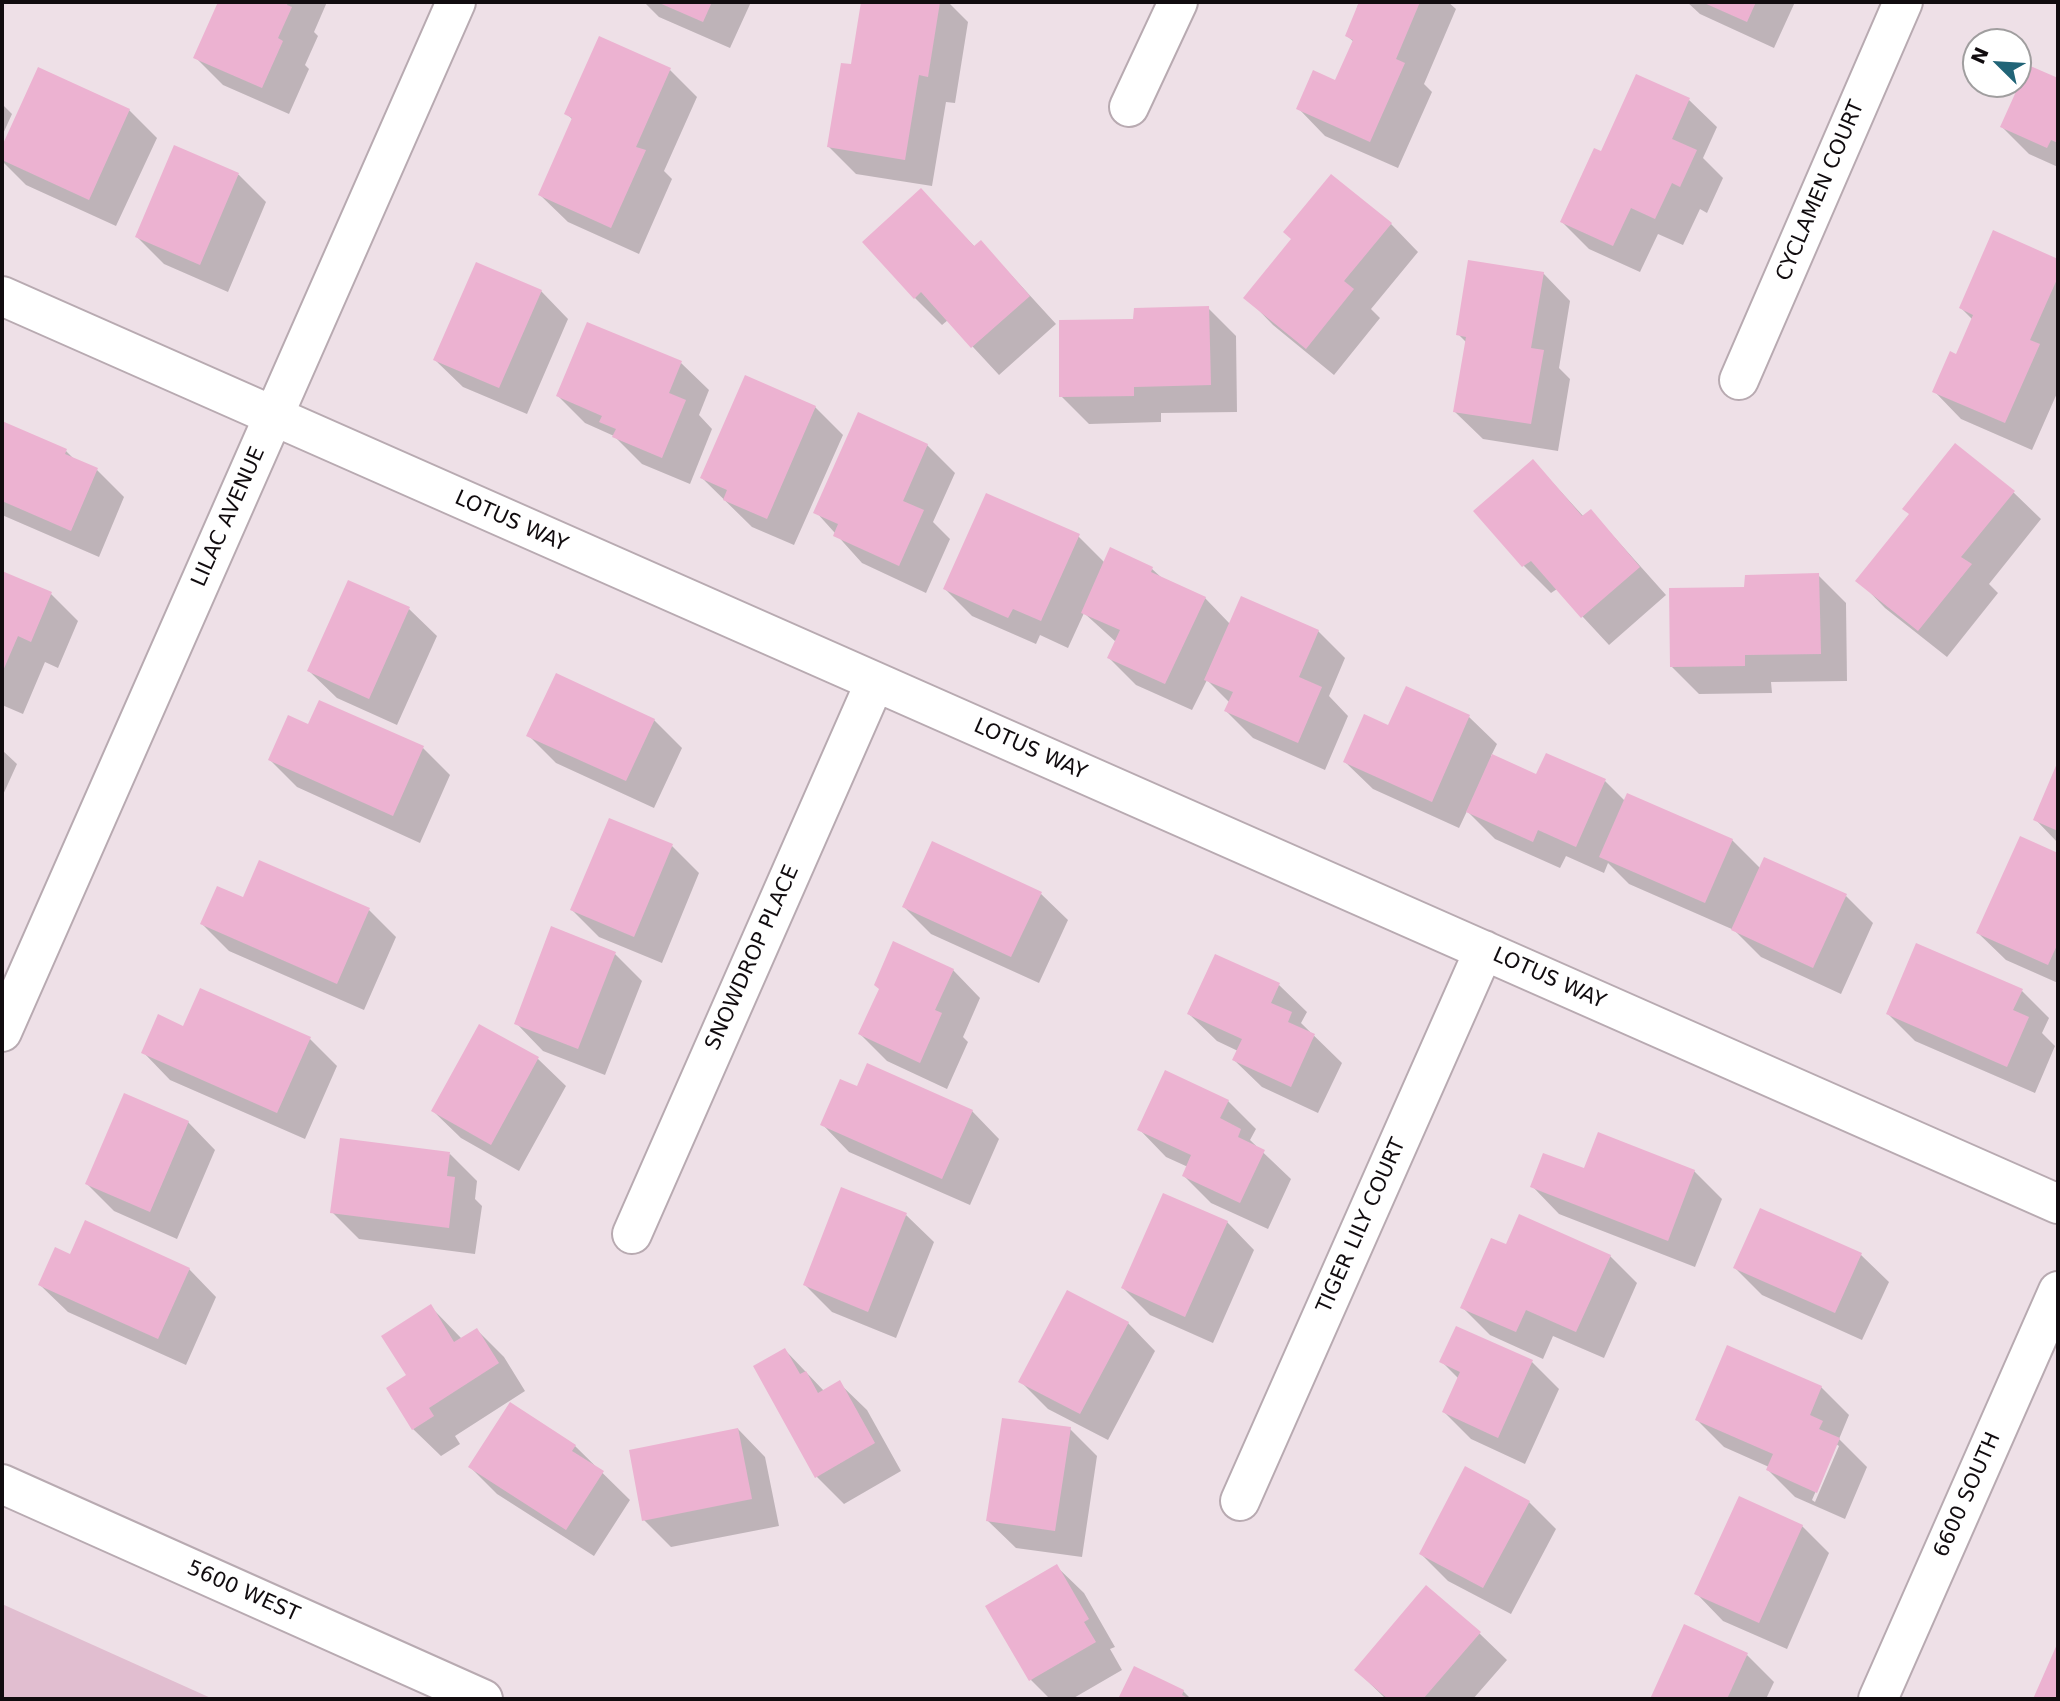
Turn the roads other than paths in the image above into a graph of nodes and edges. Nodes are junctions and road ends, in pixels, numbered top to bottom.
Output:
1 (456, 2) edge
2 (1178, 2) edge
3 (1903, 2) edge
4 (1129, 107) dead end
5 (2, 296) edge
6 (1739, 380) dead end
7 (273, 416) junction
8 (875, 682) junction
9 (1485, 950) junction
10 (2, 1032) edge
11 (2058, 1204) edge
12 (632, 1234) dead end
13 (2058, 1291) edge
14 (2, 1484) edge
15 (1240, 1501) dead end
16 (483, 1699) edge
17 (1878, 1699) edge

1 - 7 street, LILAC AVENUE
2 - 4 street
3 - 6 street, CYCLAMEN COURT
5 - 7 street, LOTUS WAY
7 - 8 street, LOTUS WAY
7 - 10 street, LILAC AVENUE
8 - 9 street, LOTUS WAY
8 - 12 street, SNOWDROP PLACE
9 - 11 street, LOTUS WAY
9 - 15 street, TIGER LILY COURT
13 - 17 street, 6600 SOUTH
14 - 16 street, 5600 WEST

